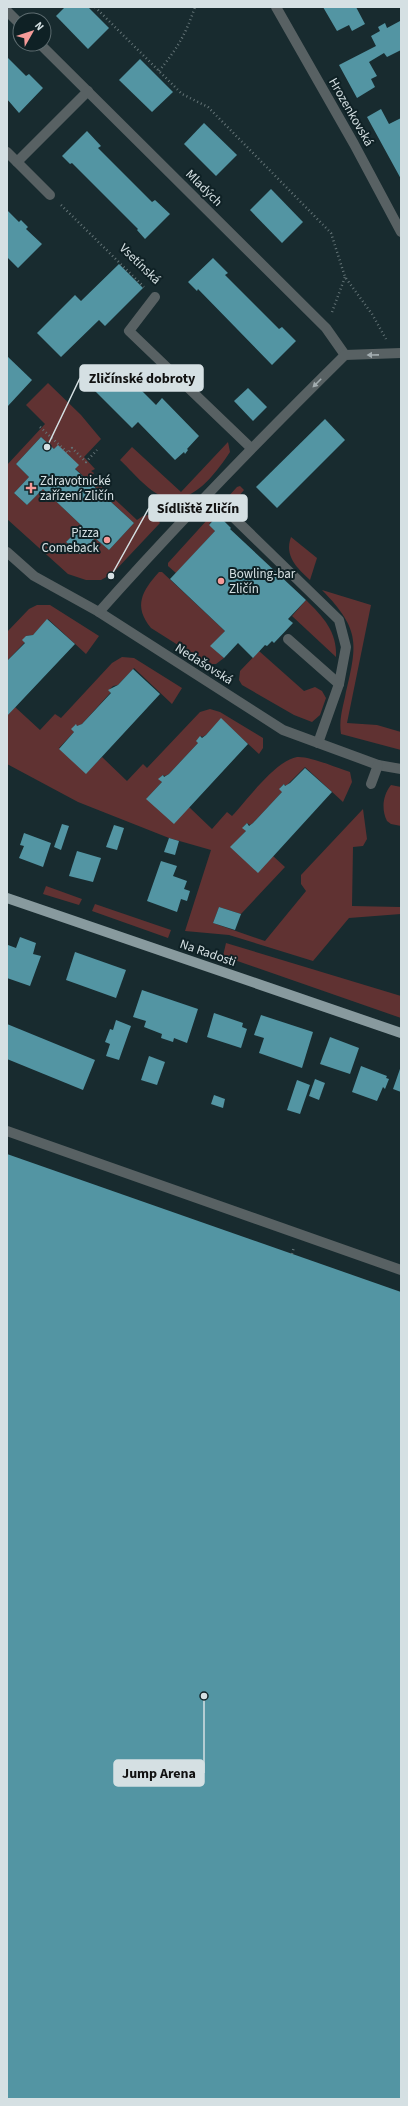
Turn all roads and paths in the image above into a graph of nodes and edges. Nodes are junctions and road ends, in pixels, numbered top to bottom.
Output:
1 (95, 7) edge
2 (195, 7) edge
3 (276, 7) edge
4 (48, 52) edge
5 (159, 71) junction
6 (88, 91) junction
7 (7, 152) edge
8 (17, 162) junction
9 (50, 195) joint
10 (401, 232) edge
11 (345, 277) junction
12 (155, 298) joint
13 (326, 328) junction
14 (398, 354) edge
15 (345, 355) junction
16 (40, 427) dead end
17 (251, 448) junction
18 (97, 450) dead end
19 (231, 515) dead end
20 (7, 552) edge
21 (99, 612) junction
22 (288, 639) dead end
23 (339, 684) junction
24 (318, 743) junction
25 (378, 765) junction
26 (401, 769) edge
27 (371, 784) dead end
28 (7, 898) edge
29 (401, 1033) edge
30 (7, 1131) edge
31 (401, 1270) edge

1 - 5 path
2 - 5 path
3 - 10 street, Hrozenkovská
4 - 6 street, Mladých
5 - 11 path
6 - 8 street
6 - 13 street, Mladých
7 - 8 street
8 - 9 street
9 - 12 path, Vsetínská
11 - 13 path
11 - 14 path
12 - 17 street, Vsetínská
13 - 15 street, Mladých
14 -> 15 street
15 -> 17 street
16 - 18 path
17 - 21 street
19 - 23 street
20 - 21 street, Nedašovská
21 - 24 street, Nedašovská
22 - 23 street
23 - 24 street
24 - 25 street, Nedašovská
25 - 26 street, Nedašovská
25 - 27 street
28 - 29 main road, Na Radosti
30 - 31 street

